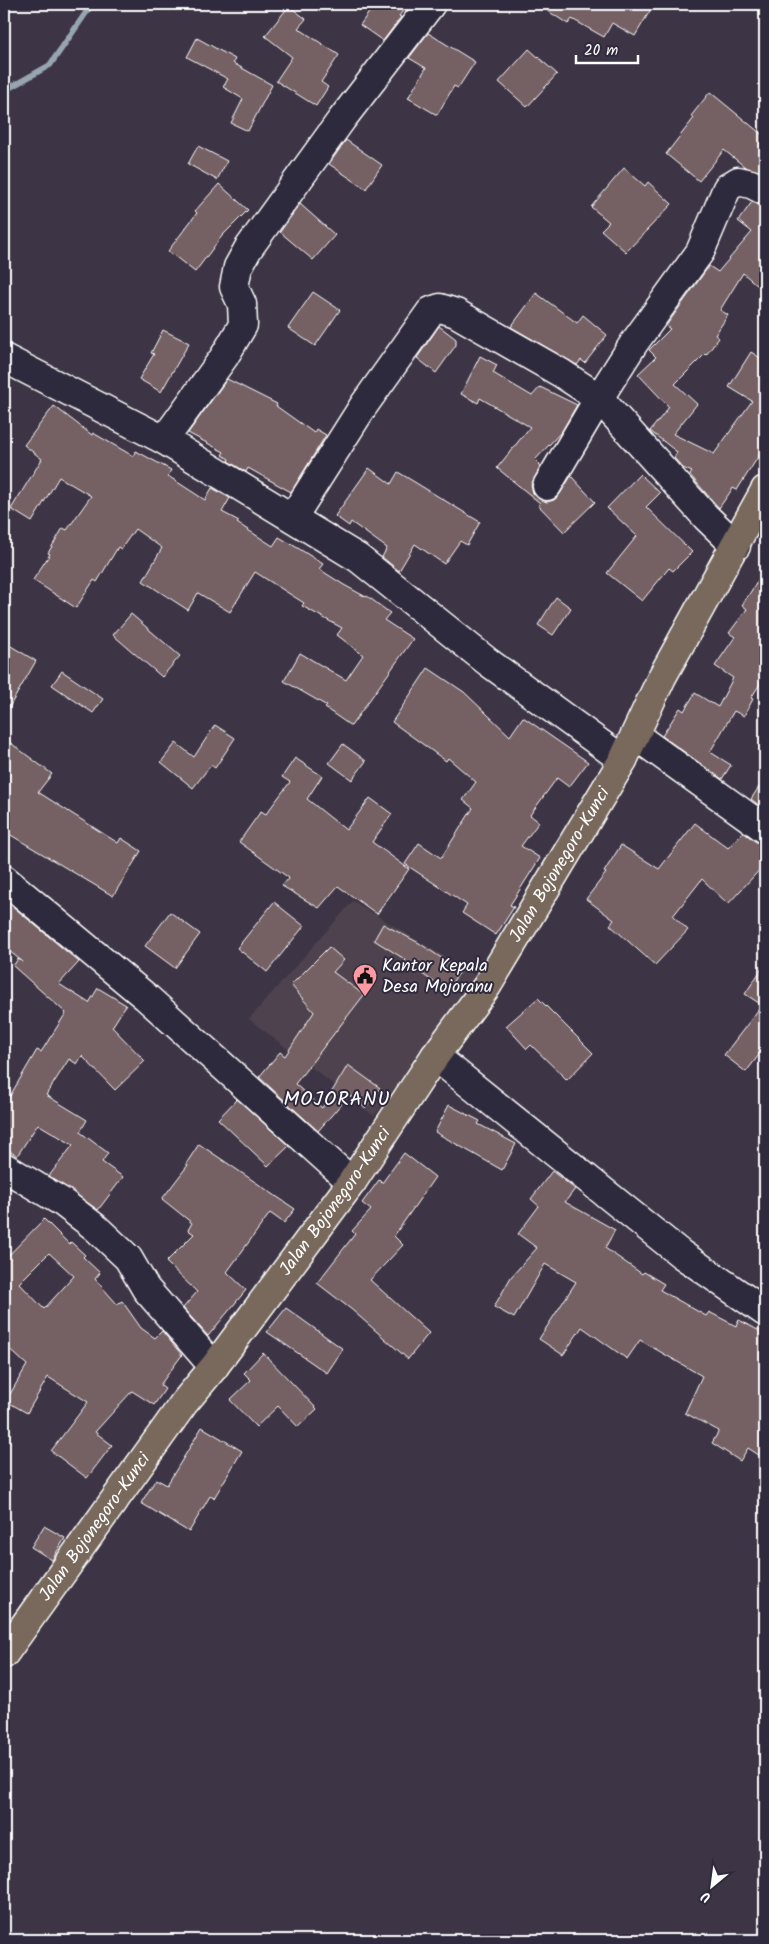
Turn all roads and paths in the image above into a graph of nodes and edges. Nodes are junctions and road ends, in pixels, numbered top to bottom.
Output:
1 (431, 4) edge
2 (765, 191) edge
3 (4, 358) edge
4 (599, 398) junction
5 (164, 440) junction
6 (547, 486) dead end
7 (765, 490) edge
8 (293, 517) junction
9 (736, 546) junction
10 (636, 736) junction
11 (623, 760) junction
12 (765, 829) edge
13 (4, 879) edge
14 (435, 1056) junction
15 (4, 1167) edge
16 (352, 1182) junction
17 (765, 1312) edge
18 (214, 1367) junction
19 (4, 1654) edge

1 - 5 street
2 - 4 street
3 - 5 street
4 - 6 street
4 - 8 street
4 - 9 street
5 - 8 street
7 - 9 main road, Jalan Bojonegoro-Kunci
8 - 11 street
9 - 10 main road, Jalan Bojonegoro-Kunci
10 - 11 main road, Jalan Bojonegoro-Kunci
10 - 12 street
11 - 14 main road, Jalan Bojonegoro-Kunci
13 - 16 street
14 - 16 main road, Jalan Bojonegoro-Kunci
14 - 17 street
15 - 18 street
16 - 18 main road, Jalan Bojonegoro-Kunci
18 - 19 main road, Jalan Bojonegoro-Kunci

